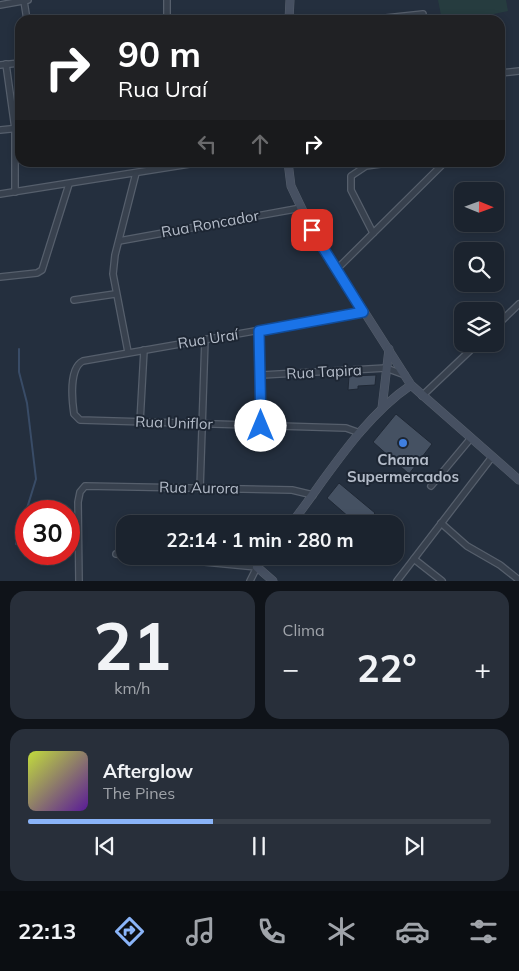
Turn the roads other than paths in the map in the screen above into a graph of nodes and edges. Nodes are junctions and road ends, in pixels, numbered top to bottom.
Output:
1 (26, 0) edge
2 (167, 0) edge
3 (290, 0) edge
4 (0, 5) edge
5 (423, 14) dead end
6 (27, 15) edge
7 (167, 15) edge
8 (289, 15) edge
9 (414, 15) edge
10 (3, 65) edge
11 (519, 70) edge
12 (505, 72) edge
13 (15, 115) edge
14 (15, 128) edge
15 (0, 130) edge
16 (16, 167) edge
17 (164, 167) edge
18 (289, 167) edge
19 (364, 167) edge
20 (441, 167) edge
21 (136, 173) junction
22 (69, 184) junction
23 (15, 192) junction
24 (0, 194) edge
25 (301, 208) junction
26 (373, 233) junction
27 (119, 241) junction
28 (337, 269) junction
29 (0, 277) edge
30 (115, 294) junction
31 (74, 300) dead end
32 (519, 304) edge
33 (363, 312) junction
34 (504, 318) edge
35 (259, 331) junction
36 (205, 339) junction
37 (389, 349) junction
38 (144, 350) junction
39 (128, 352) junction
40 (469, 352) edge
41 (386, 368) junction
42 (262, 375) junction
43 (405, 375) junction
44 (411, 385) junction
45 (422, 396) junction
46 (382, 408) junction
47 (77, 418) joint
48 (140, 422) junction
49 (202, 424) junction
50 (261, 426) junction
51 (360, 433) junction
52 (471, 438) junction
53 (492, 457) junction
54 (519, 480) edge
55 (431, 486) dead end
56 (200, 489) junction
57 (312, 496) junction
58 (297, 515) edge
59 (441, 523) junction
60 (414, 558) junction
61 (246, 565) edge
62 (257, 566) junction
63 (519, 580) edge
64 (79, 581) edge
65 (250, 581) edge
66 (273, 581) edge
67 (397, 581) edge
68 (442, 581) edge

1 - 4 street
1 - 6 street
2 - 7 street
3 - 8 main road
5 - 9 street
10 - 13 street
11 - 12 street
14 - 15 street
16 - 23 street
17 - 21 street
18 - 25 main road
19 - 26 street
20 - 26 street
21 - 22 street
21 - 27 street
22 - 23 street
22 - 29 street
23 - 24 street
25 - 27 street, Rua Roncador
25 - 28 main road
26 - 28 street
27 - 30 street
28 - 33 main road
30 - 31 street
30 - 39 street
32 - 34 street
33 - 35 street, Rua Uraí
33 - 37 main road
35 - 36 street, Rua Uraí
35 - 42 street
36 - 38 street, Rua Uraí
36 - 49 street
37 - 41 main road
37 - 43 main road
38 - 39 street, Rua Uraí
38 - 48 street
39 - 47 street, Rua Uraí
40 - 45 street
41 - 42 street, Rua Tapira
41 - 43 street
41 - 46 main road
42 - 50 street
43 - 44 main road
44 - 45 main road
44 - 46 main road
45 - 52 main road
46 - 51 main road
47 - 48 street, Rua Uniflor
48 - 49 street, Rua Uniflor
49 - 50 street, Rua Uniflor
49 - 56 street
50 - 51 street, Rua Uniflor
51 - 57 main road
52 - 53 main road
52 - 55 street
53 - 54 main road
53 - 59 street
56 - 57 street, Rua Aurora
56 - 64 street, Rua Aurora
57 - 58 main road
59 - 60 street
59 - 63 street
60 - 67 street
60 - 68 street
61 - 62 street
62 - 65 street
62 - 66 main road

